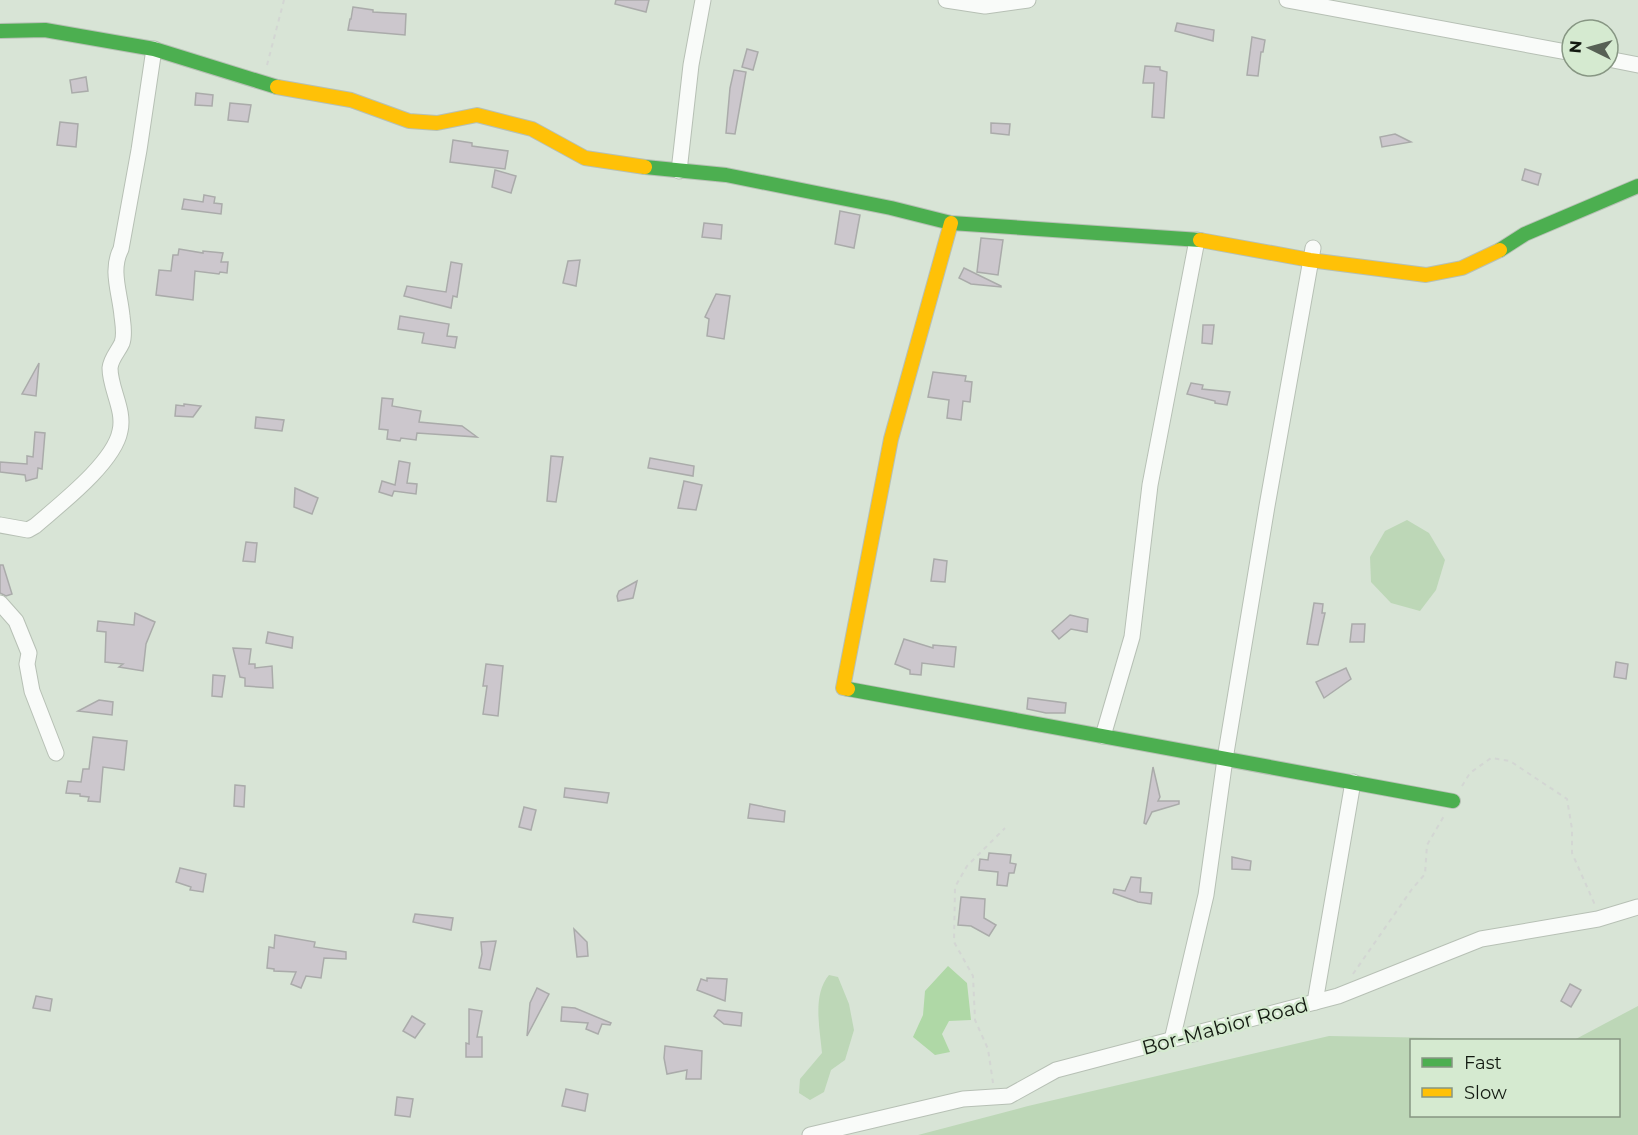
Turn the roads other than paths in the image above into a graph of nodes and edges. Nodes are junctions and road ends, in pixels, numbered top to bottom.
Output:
1 (703, 0) edge
2 (946, 0) edge
3 (1028, 0) edge
4 (1287, 0) edge
5 (0, 31) edge
6 (154, 49) junction
7 (1560, 50) edge
8 (1620, 61) edge
9 (1638, 65) edge
10 (679, 171) junction
11 (1638, 186) edge
12 (951, 223) junction
13 (1197, 240) junction
14 (1311, 254) junction
15 (0, 525) edge
16 (0, 603) edge
17 (1103, 736) junction
18 (56, 753) dead end
19 (1225, 759) junction
20 (1353, 782) junction
21 (1453, 801) road end
22 (1638, 907) edge
23 (1315, 1002) junction
24 (1172, 1040) junction
25 (810, 1135) edge

1 - 10 street
2 - 3 street
4 - 7 street
5 - 6 street
6 - 10 street
6 - 15 street
8 - 9 street
10 - 12 street
11 - 14 street
12 - 13 street
12 - 17 street
13 - 14 street
13 - 17 street
14 - 19 street
16 - 18 street
17 - 19 street
19 - 20 street
19 - 24 street
20 - 21 street
20 - 23 street
22 - 23 street, Bor-Mabior Road
23 - 24 street, Bor-Mabior Road
24 - 25 street, Bor-Mabior Road

